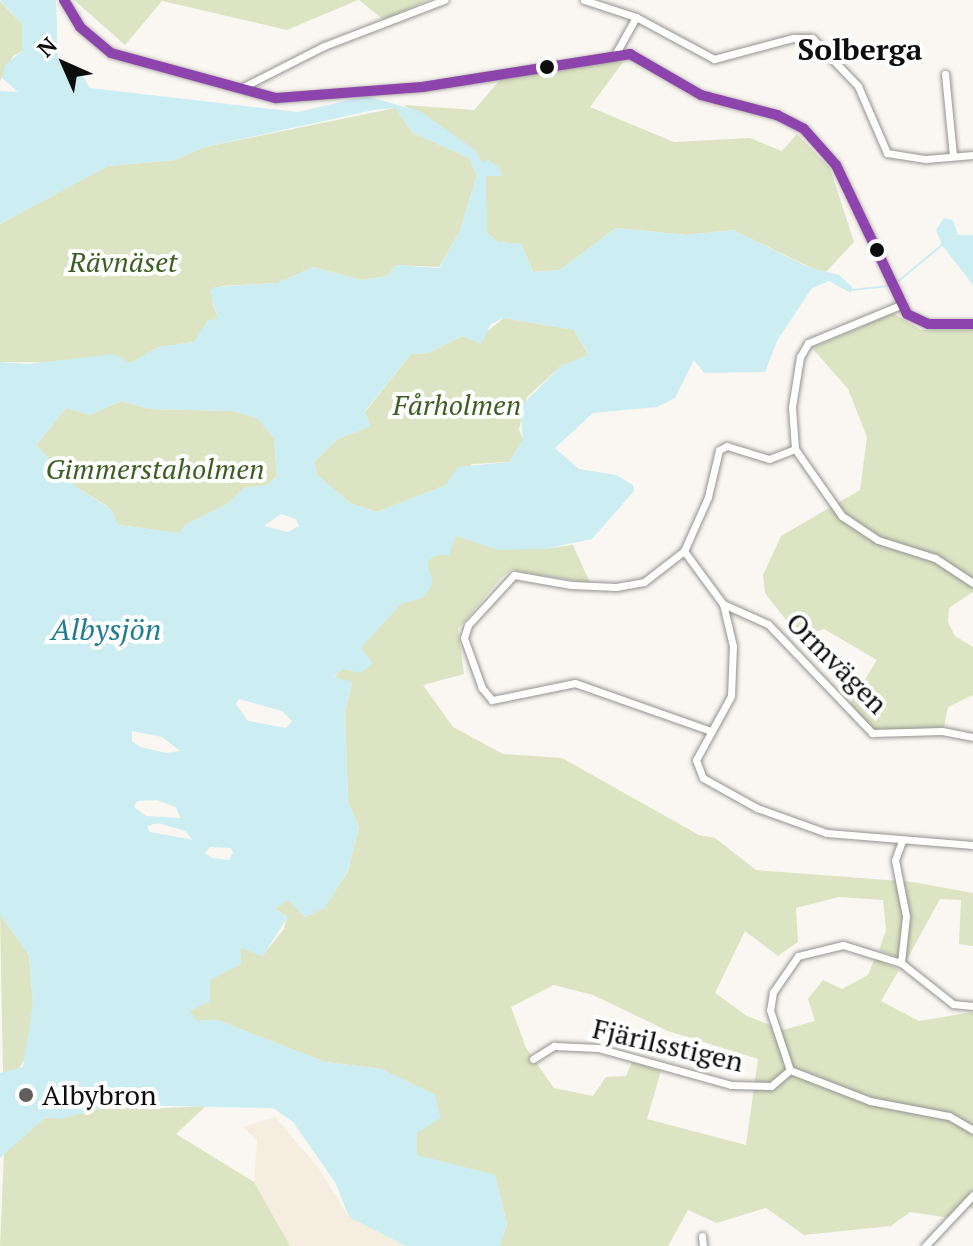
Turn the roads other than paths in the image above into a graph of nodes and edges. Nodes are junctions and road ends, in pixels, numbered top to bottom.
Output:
1 (64, 0) edge
2 (444, 0) edge
3 (584, 0) edge
4 (636, 17) junction
5 (616, 53) junction
6 (945, 74) dead end
7 (243, 87) junction
8 (973, 155) edge
9 (953, 156) junction
10 (900, 305) junction
11 (973, 324) edge
12 (795, 449) junction
13 (684, 551) junction
14 (973, 583) edge
15 (723, 604) junction
16 (711, 731) junction
17 (973, 737) edge
18 (902, 841) junction
19 (973, 845) edge
20 (901, 963) junction
21 (973, 1006) edge
22 (533, 1059) dead end
23 (790, 1070) junction
24 (973, 1130) edge
25 (973, 1195) edge
26 (702, 1236) dead end
27 (703, 1246) edge
28 (925, 1246) edge

1 - 7 street
2 - 7 street
3 - 4 street
4 - 5 street
4 - 9 street
5 - 7 street
5 - 10 street
6 - 9 street
8 - 9 street
10 - 11 street
10 - 12 street
12 - 13 street
12 - 14 street
13 - 15 street
13 - 16 street
15 - 16 street
15 - 17 street, Ormvägen
16 - 18 street
18 - 19 street
18 - 20 street
20 - 21 street
20 - 23 street
22 - 23 street, Fjärilsstigen
23 - 24 street
25 - 28 street
26 - 27 street

